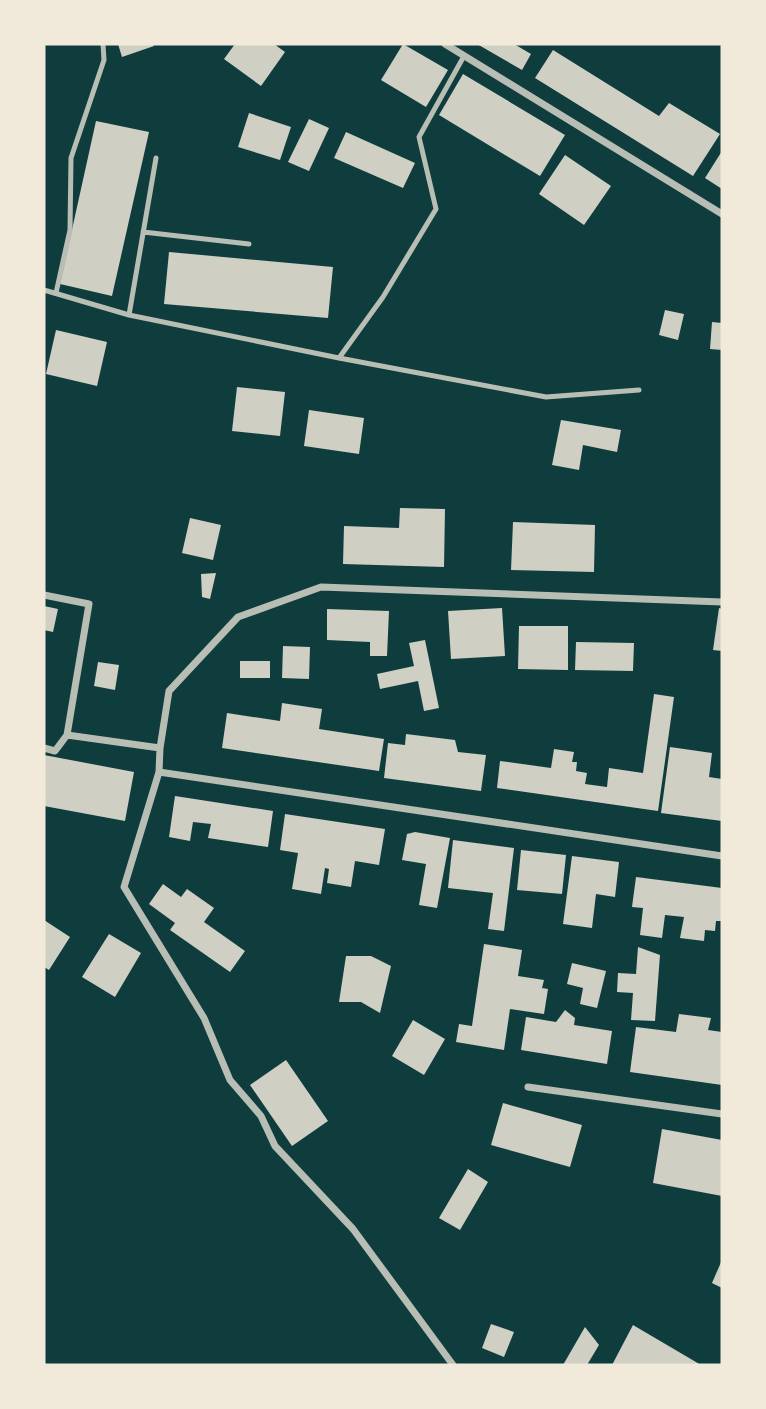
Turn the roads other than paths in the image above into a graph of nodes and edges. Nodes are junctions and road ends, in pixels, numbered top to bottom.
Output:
1 (103, 44) edge
2 (445, 44) edge
3 (464, 55) junction
4 (156, 158) dead end
5 (722, 214) edge
6 (143, 232) junction
7 (249, 244) dead end
8 (44, 290) edge
9 (56, 293) junction
10 (129, 315) junction
11 (339, 358) junction
12 (639, 390) dead end
13 (44, 595) edge
14 (722, 602) edge
15 (67, 735) junction
16 (44, 748) edge
17 (160, 748) junction
18 (159, 772) junction
19 (722, 856) edge
20 (528, 1087) dead end
21 (722, 1114) edge
22 (453, 1365) edge

1 - 9 lane
2 - 3 street
3 - 5 street
3 - 11 lane
4 - 6 lane
6 - 7 lane
6 - 10 lane
8 - 9 lane
9 - 10 lane
10 - 11 lane
11 - 12 lane
13 - 15 street
14 - 17 street
15 - 16 street
15 - 17 street
17 - 18 street
18 - 19 street
18 - 22 street
20 - 21 street

